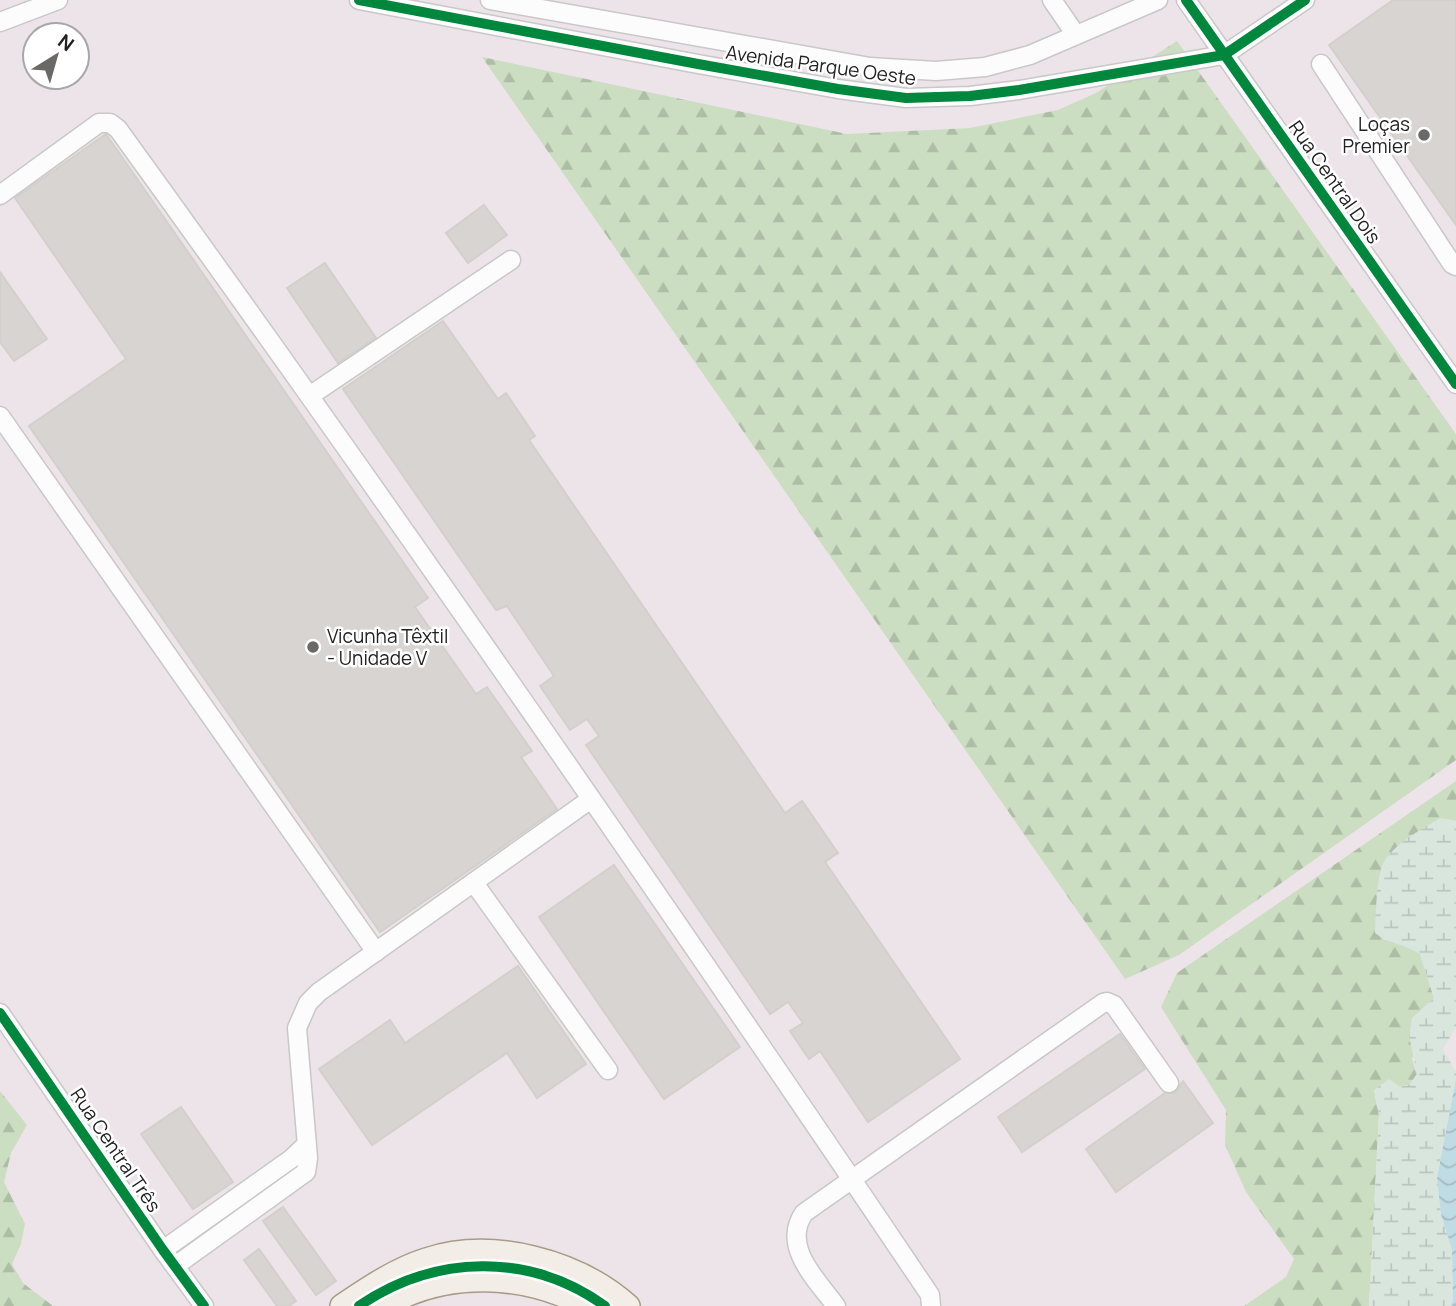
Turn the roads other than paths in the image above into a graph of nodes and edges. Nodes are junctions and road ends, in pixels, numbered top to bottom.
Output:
1 (58, 0) edge
2 (359, 0) edge
3 (490, 0) edge
4 (1052, 0) edge
5 (1158, 0) edge
6 (1186, 0) edge
7 (1305, 0) edge
8 (0, 22) edge
9 (1076, 34) junction
10 (1224, 55) junction
11 (1321, 64) dead end
12 (0, 195) edge
13 (511, 261) dead end
14 (1456, 266) edge
15 (1456, 384) edge
16 (311, 395) junction
17 (0, 416) edge
18 (591, 799) junction
19 (474, 883) junction
20 (376, 952) junction
21 (0, 1013) edge
22 (608, 1070) dead end
23 (1169, 1083) dead end
24 (306, 1145) junction
25 (851, 1178) junction
26 (163, 1250) junction
27 (176, 1266) junction
28 (204, 1306) edge
29 (342, 1306) edge
30 (384, 1306) edge
31 (587, 1306) edge
32 (628, 1306) edge
33 (836, 1306) edge
34 (931, 1306) edge

1 - 8 street
2 - 10 street, Avenida Parque Oeste
3 - 9 street, Avenida Parque Oeste
4 - 9 street
5 - 9 street, Avenida Parque Oeste
6 - 10 street, Rua Central Dois
7 - 10 street, Avenida Parque Oeste
10 - 15 street, Rua Central Dois
11 - 14 street
12 - 16 street
13 - 16 street
16 - 18 street
17 - 20 street
18 - 19 street
18 - 25 street
19 - 20 street
19 - 22 street
20 - 24 street
21 - 26 street, Rua Central Três
23 - 25 street
24 - 26 street
24 - 27 street
25 - 33 street
25 - 34 street
26 - 27 street, Rua Central Três
27 - 28 street, Rua Central Três
29 - 32 main road
30 - 31 main road

